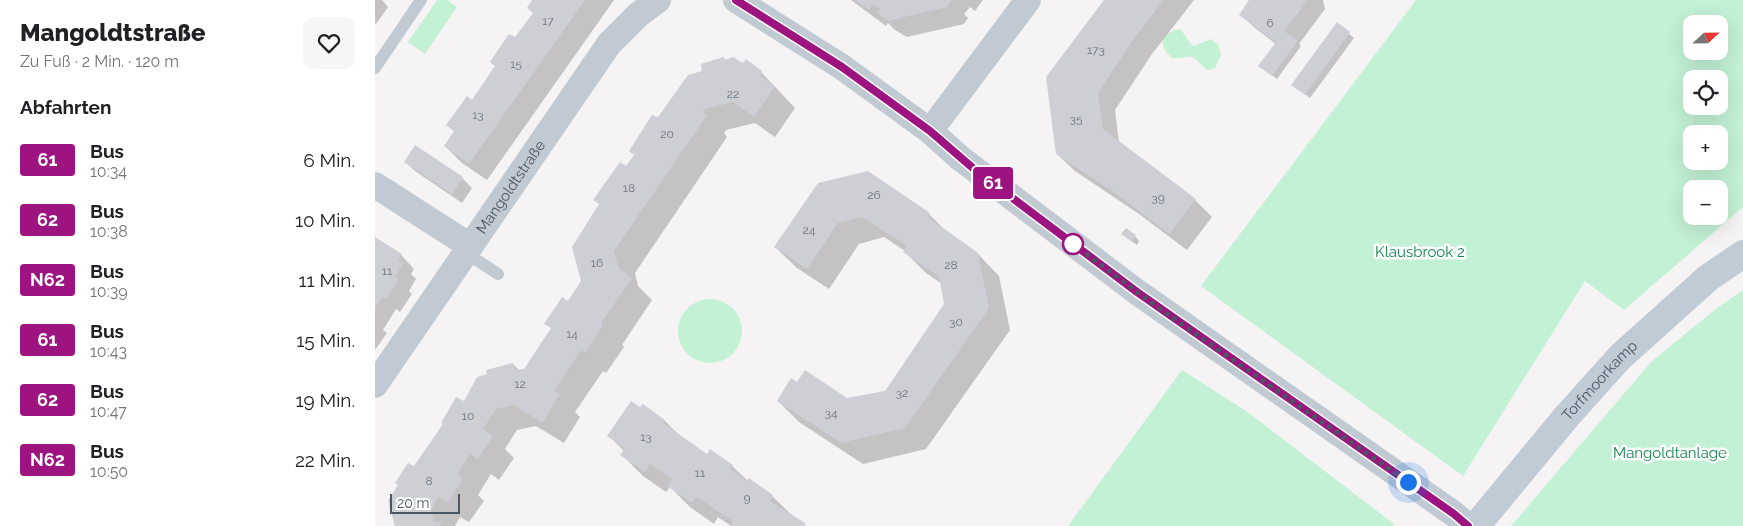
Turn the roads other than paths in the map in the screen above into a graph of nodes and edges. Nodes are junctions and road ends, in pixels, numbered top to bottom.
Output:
1 (421, 0) edge
2 (659, 0) edge
3 (736, 0) edge
4 (1028, 0) edge
5 (375, 68) edge
6 (930, 131) junction
7 (375, 185) edge
8 (468, 250) junction
9 (1743, 254) edge
10 (497, 274) dead end
11 (375, 385) edge
12 (1469, 526) edge
13 (1476, 526) edge

1 - 5 lane
2 - 8 street, Mangoldtstraße
3 - 6 street
4 - 6 street
6 - 12 street
7 - 8 street
8 - 10 lane
8 - 11 street, Mangoldtstraße
9 - 13 street, Torfmoorkamp

